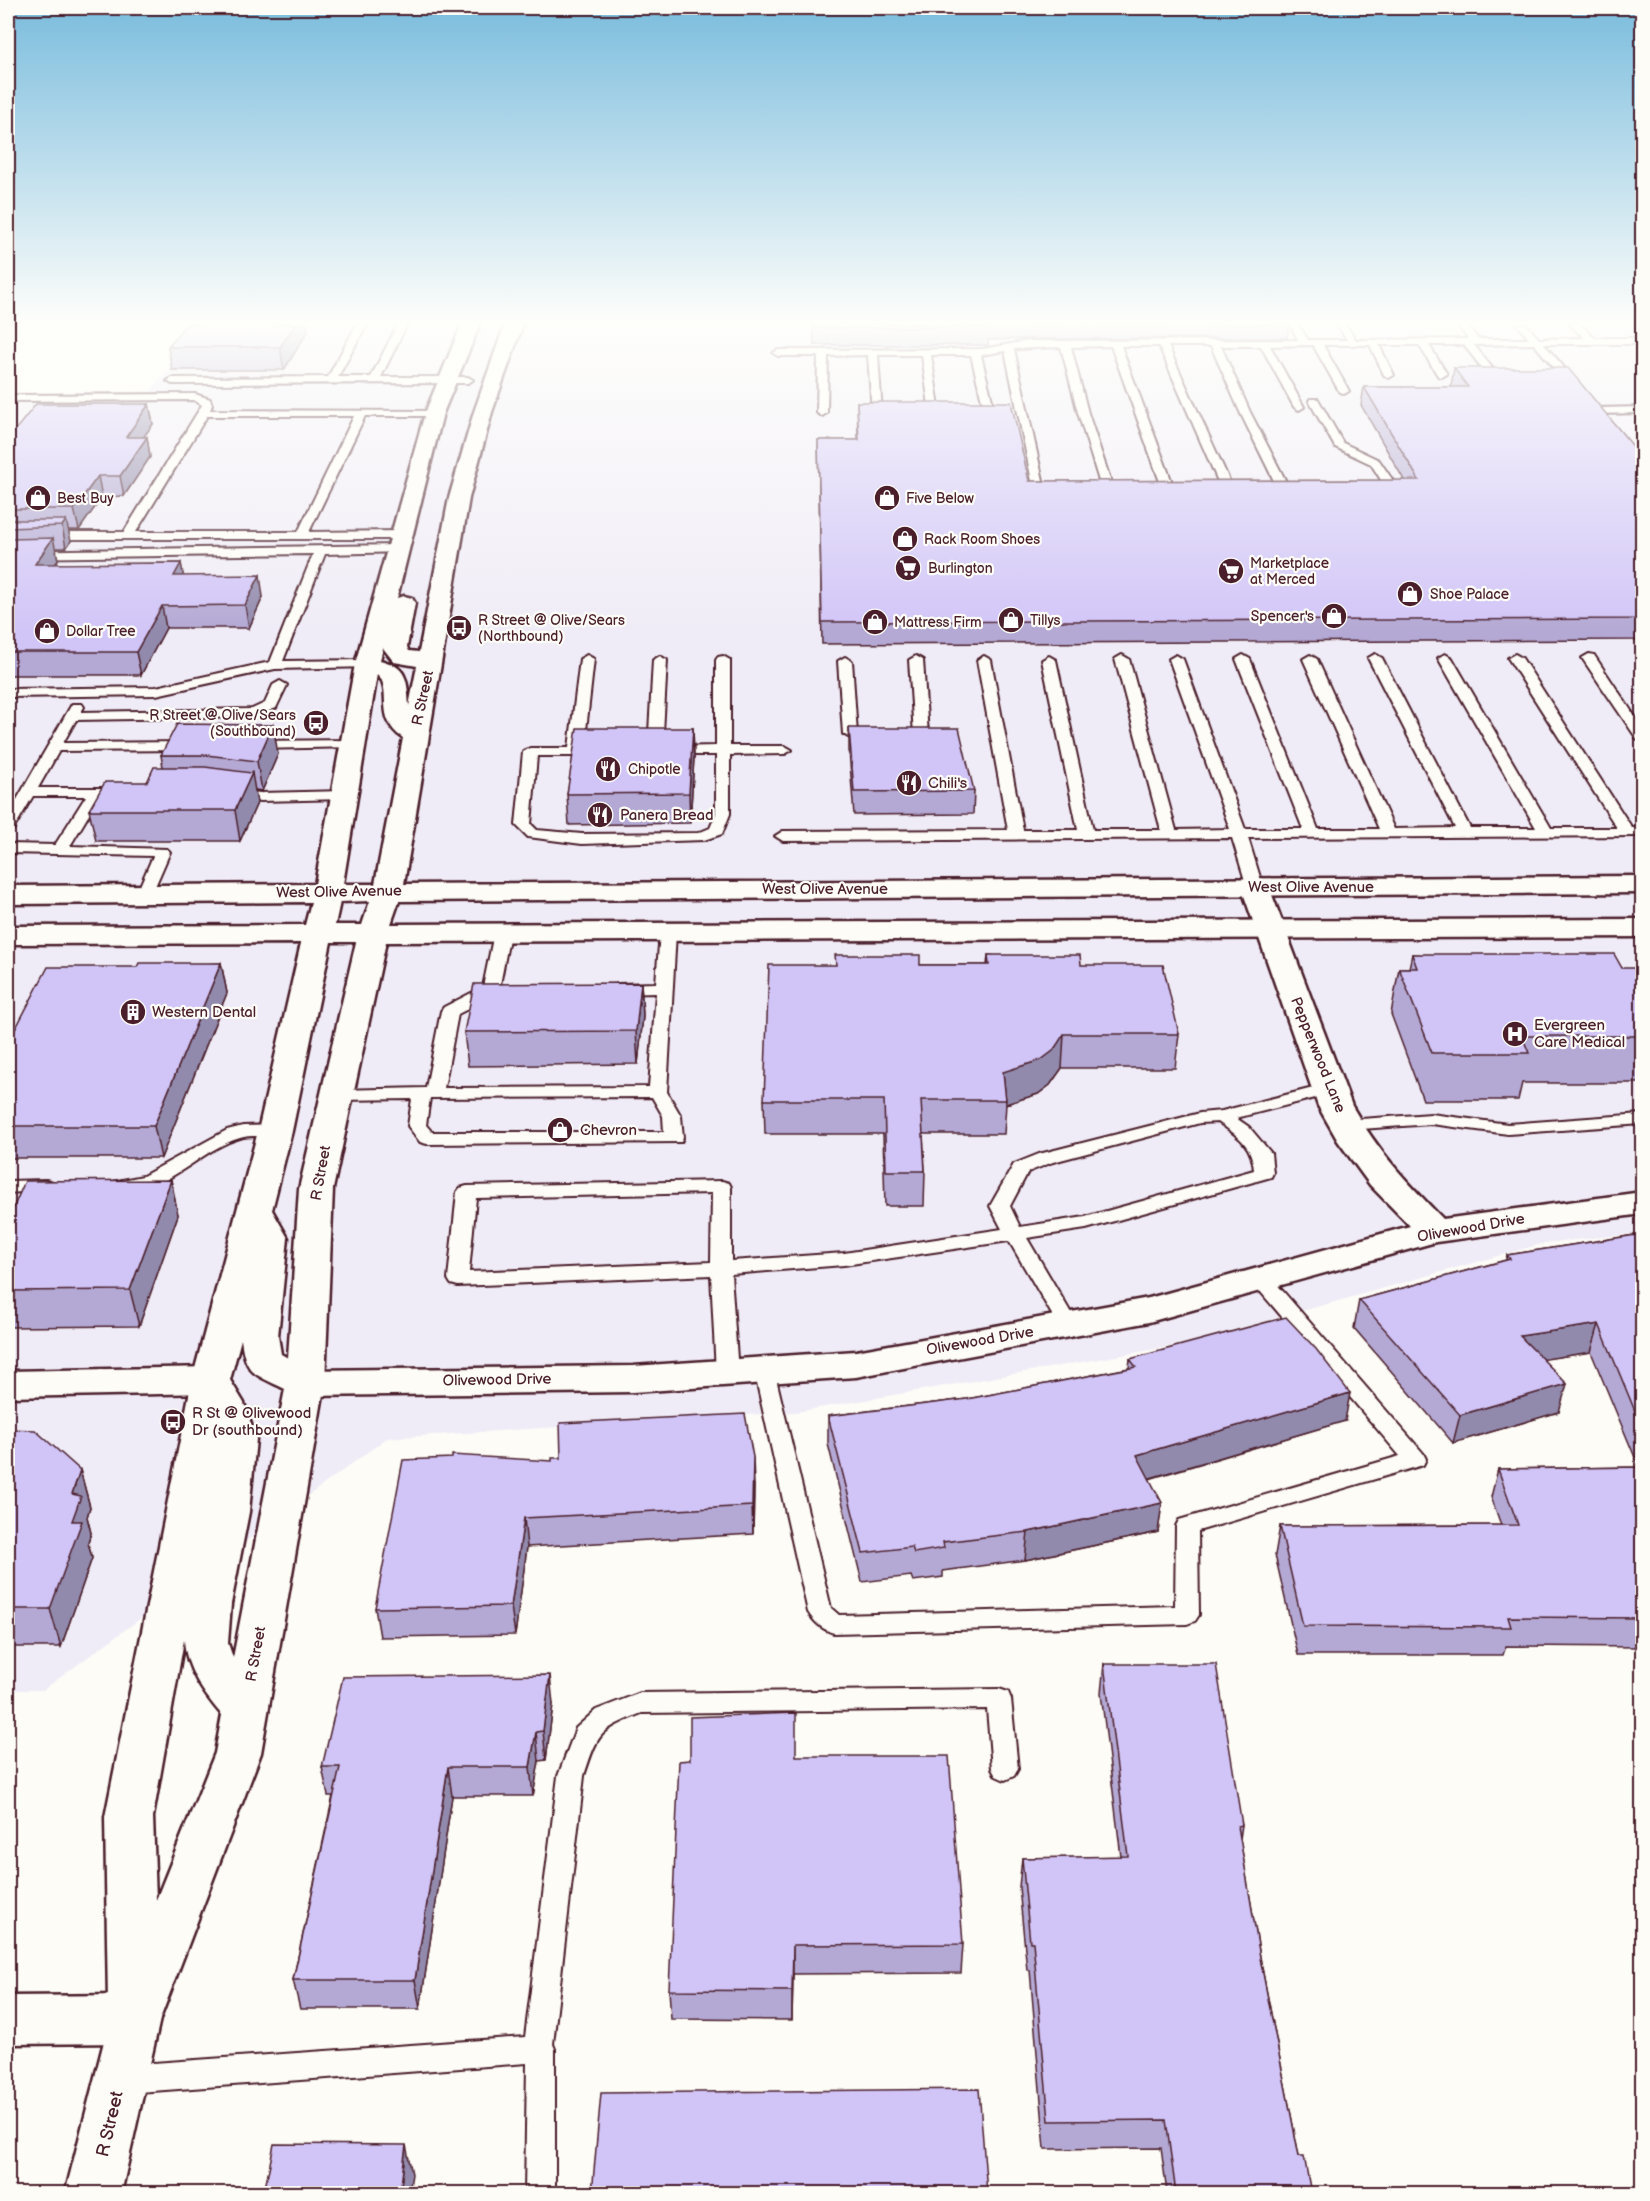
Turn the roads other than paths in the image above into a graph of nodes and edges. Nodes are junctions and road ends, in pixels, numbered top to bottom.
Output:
1 (196, 427) edge
2 (354, 427) edge
3 (440, 427) edge
4 (463, 427) edge
5 (1026, 427) edge
6 (1087, 427) edge
7 (1146, 427) edge
8 (1198, 427) edge
9 (1252, 427) edge
10 (1328, 427) edge
11 (444, 480) dead end
12 (1372, 492) edge
13 (1171, 493) edge
14 (1229, 493) edge
15 (1286, 493) edge
16 (1065, 494) edge
17 (1109, 494) edge
18 (459, 498) junction
19 (302, 535) junction
20 (8, 536) edge
21 (128, 536) junction
22 (399, 549) junction
23 (320, 551) junction
24 (8, 554) edge
25 (1375, 658) dead end
26 (1444, 658) dead end
27 (1515, 658) dead end
28 (1589, 658) dead end
29 (587, 659) dead end
30 (1122, 659) dead end
31 (1176, 659) dead end
32 (1244, 659) dead end
33 (1310, 659) dead end
34 (431, 660) junction
35 (660, 660) dead end
36 (723, 660) dead end
37 (845, 660) dead end
38 (916, 660) dead end
39 (984, 660) dead end
40 (1049, 660) dead end
41 (367, 664) junction
42 (275, 665) junction
43 (280, 684) dead end
44 (86, 692) junction
45 (8, 693) edge
46 (72, 716) junction
47 (850, 734) edge
48 (415, 735) junction
49 (921, 735) edge
50 (1642, 736) edge
51 (354, 744) junction
52 (238, 745) edge
53 (204, 746) edge
54 (54, 747) junction
55 (785, 750) dead end
56 (724, 751) junction
57 (576, 752) junction
58 (610, 752) edge
59 (96, 791) junction
60 (142, 791) edge
61 (28, 792) junction
62 (220, 792) edge
63 (346, 795) junction
64 (8, 827) edge
65 (1238, 832) junction
66 (1312, 832) junction
67 (1388, 832) junction
68 (1464, 832) junction
69 (1546, 832) junction
70 (1635, 832) edge
71 (1086, 833) junction
72 (1169, 833) junction
73 (1016, 834) junction
74 (783, 836) dead end
75 (8, 849) edge
76 (60, 850) junction
77 (1642, 885) edge
78 (1255, 887) junction
79 (388, 892) junction
80 (327, 893) junction
81 (8, 895) edge
82 (144, 895) junction
83 (1642, 928) edge
84 (1271, 931) junction
85 (502, 933) junction
86 (668, 933) junction
87 (318, 934) junction
88 (373, 934) junction
89 (8, 935) edge
90 (663, 988) junction
91 (606, 989) edge
92 (1329, 1089) junction
93 (658, 1092) junction
94 (428, 1093) junction
95 (337, 1095) junction
96 (1222, 1116) junction
97 (1642, 1119) edge
98 (1347, 1125) junction
99 (275, 1131) junction
100 (8, 1186) edge
101 (62, 1186) edge
102 (106, 1186) edge
103 (1642, 1203) edge
104 (255, 1210) junction
105 (1435, 1231) junction
106 (1015, 1235) junction
107 (721, 1268) junction
108 (1261, 1279) junction
109 (1068, 1325) junction
110 (764, 1370) junction
111 (727, 1373) junction
112 (211, 1380) junction
113 (306, 1383) junction
114 (8, 1384) edge
115 (246, 1710) junction
116 (1005, 1769) dead end
117 (134, 2019) junction
118 (8, 2020) edge
119 (538, 2049) junction
120 (120, 2079) junction
121 (93, 2193) edge
122 (540, 2193) edge

1 - 21 lane
2 - 19 lane
3 - 22 street, R Street
4 - 18 street, R Street
5 - 16 lane
6 - 17 lane
7 - 13 lane
8 - 14 lane
9 - 15 lane
10 - 12 lane
11 - 18 street
18 - 34 street, R Street
19 - 21 lane
19 - 22 lane
20 - 21 lane
22 - 23 lane
22 - 34 street
22 - 41 street, R Street
23 - 24 lane
23 - 42 lane
25 - 68 lane
26 - 69 lane
27 - 70 lane
28 - 50 lane
29 - 57 lane
30 - 72 lane
31 - 65 lane
32 - 66 lane
33 - 67 lane
34 - 48 street, R Street
35 - 56 lane
36 - 56 lane
37 - 47 lane
38 - 49 lane
39 - 73 lane
40 - 71 lane
41 - 42 lane
41 - 48 street
41 - 51 street, R Street
42 - 44 lane
43 - 46 lane
44 - 45 lane
44 - 46 lane
46 - 54 lane
48 - 79 street, R Street
51 - 52 lane
51 - 63 street, R Street
53 - 54 lane
54 - 61 lane
55 - 56 lane
56 - 57 lane
57 - 58 lane
59 - 60 lane
59 - 61 lane
59 - 76 lane
61 - 64 lane
62 - 63 lane
63 - 80 street, R Street
65 - 66 lane
65 - 72 lane
65 - 78 lane
66 - 67 lane
67 - 68 lane
68 - 69 lane
69 - 70 lane
71 - 72 lane
71 - 73 lane
73 - 74 lane
75 - 76 lane
76 - 82 lane
77 - 78 street, West Olive Avenue
78 - 79 street, West Olive Avenue
78 - 84 street, Pepperwood Lane
79 - 80 street, West Olive Avenue
79 - 88 street, R Street
80 - 82 street, West Olive Avenue
80 - 87 street, R Street
81 - 82 street, West Olive Avenue
83 - 84 street
84 - 86 street
84 - 92 street, Pepperwood Lane
85 - 86 street
85 - 88 street
85 - 94 lane
86 - 90 lane
87 - 88 street
87 - 89 street
87 - 99 street, R Street
88 - 95 street, R Street
90 - 91 lane
90 - 93 lane
92 - 96 lane
92 - 98 street, Pepperwood Lane
93 - 94 lane
93 - 94 lane
94 - 95 lane
95 - 113 street, R Street
96 - 106 lane
96 - 106 lane
97 - 98 lane
98 - 105 street, Pepperwood Lane
99 - 102 lane
99 - 104 street, R Street
100 - 101 lane
103 - 105 street, Olivewood Drive
104 - 112 street, R Street
104 - 113 street
105 - 108 street, Olivewood Drive
106 - 107 lane
106 - 109 lane
107 - 107 lane
107 - 111 lane
108 - 109 street, Olivewood Drive
108 - 110 lane
109 - 110 street, Olivewood Drive
110 - 111 street, Olivewood Drive
111 - 113 street, Olivewood Drive
112 - 114 street
112 - 115 street
112 - 117 street, R Street
113 - 115 street, R Street
115 - 117 street, R Street
116 - 119 lane
117 - 118 street
117 - 120 street, R Street
119 - 120 lane
119 - 122 lane
120 - 121 street, R Street

